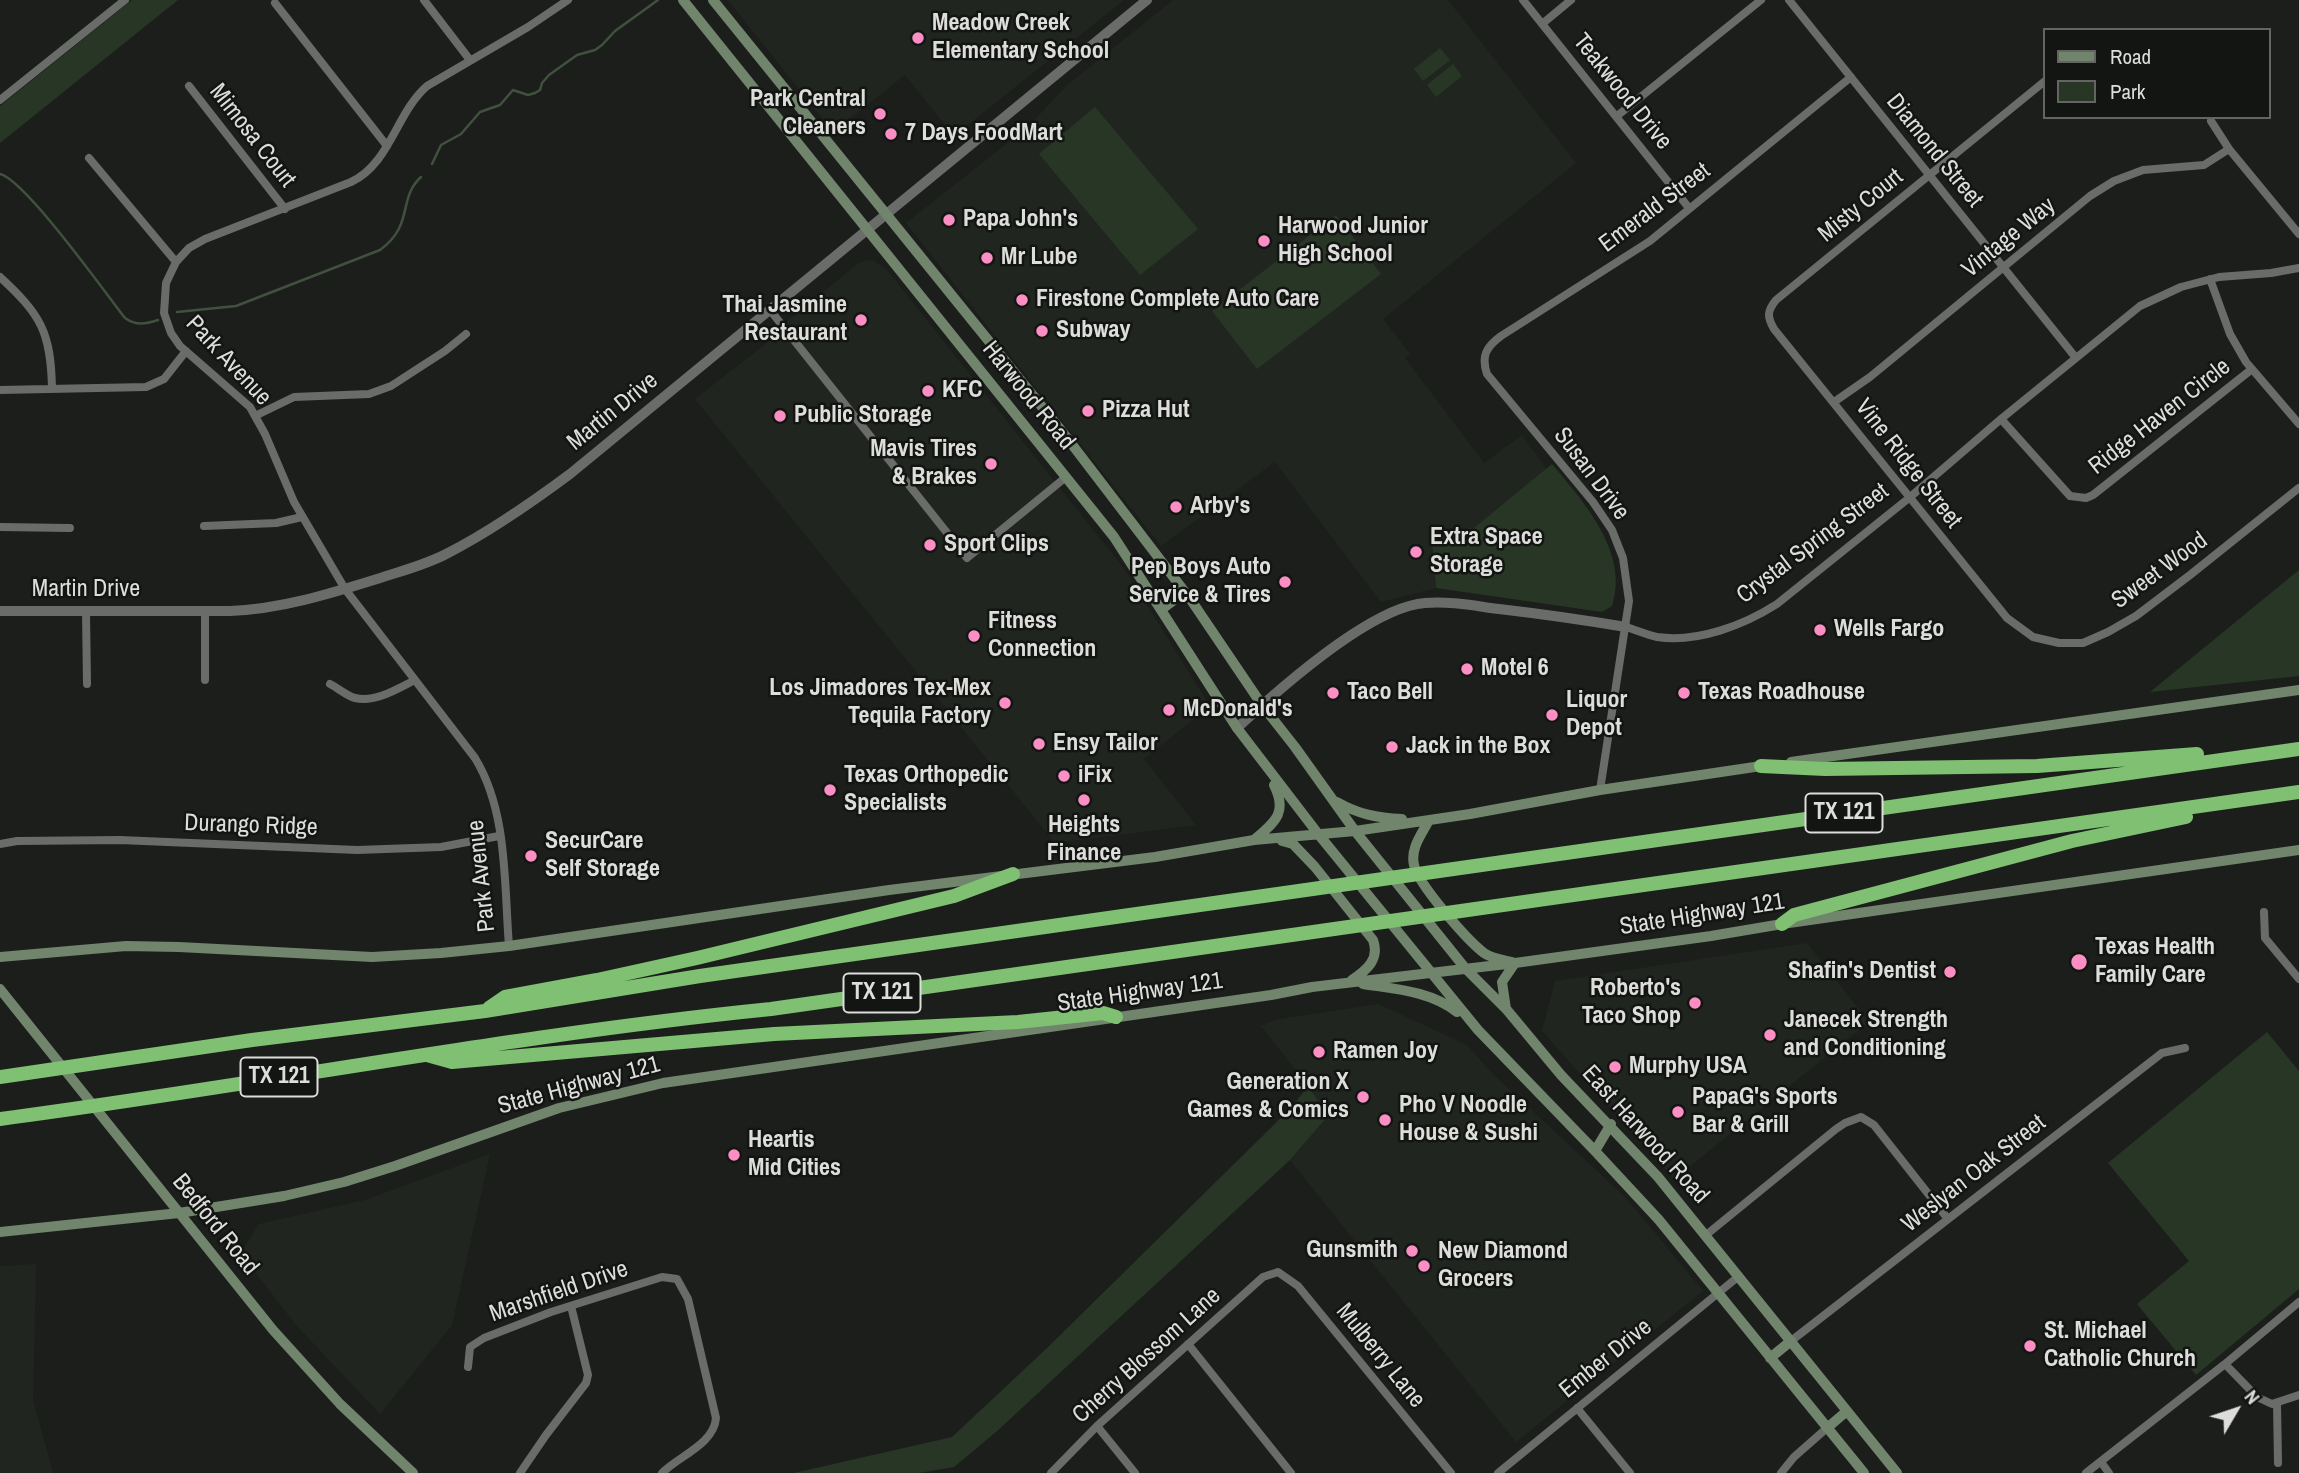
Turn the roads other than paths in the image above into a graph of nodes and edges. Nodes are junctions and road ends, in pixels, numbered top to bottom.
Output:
1 (125, 0) edge
2 (424, 0) edge
3 (568, 0) edge
4 (683, 0) edge
5 (713, 0) edge
6 (1147, 0) edge
7 (1523, 0) edge
8 (1571, 0) edge
9 (1761, 0) edge
10 (1789, 0) edge
11 (275, 3) dead end
12 (1542, 24) junction
13 (470, 60) junction
14 (1851, 77) junction
15 (2044, 82) edge
16 (189, 86) dead end
17 (0, 100) edge
18 (806, 115) junction
19 (1617, 116) junction
20 (2211, 121) dead end
21 (788, 130) junction
22 (387, 145) junction
23 (2229, 149) junction
24 (89, 158) dead end
25 (1929, 175) junction
26 (1689, 208) junction
27 (285, 209) junction
28 (886, 214) junction
29 (868, 229) junction
30 (2299, 234) edge
31 (176, 262) junction
32 (2004, 268) junction
33 (2299, 268) edge
34 (0, 277) edge
35 (2210, 279) junction
36 (1769, 309) joint
37 (769, 310) junction
38 (466, 334) dead end
39 (993, 348) junction
40 (186, 351) junction
41 (971, 358) junction
42 (2076, 358) junction
43 (1483, 363) joint
44 (2252, 369) junction
45 (52, 389) junction
46 (0, 390) edge
47 (1834, 402) junction
48 (256, 416) junction
49 (2001, 419) junction
50 (2299, 424) edge
51 (1086, 463) junction
52 (1066, 477) junction
53 (2299, 488) edge
54 (1909, 498) junction
55 (302, 517) junction
56 (204, 526) dead end
57 (0, 527) edge
58 (70, 528) dead end
59 (345, 589) junction
60 (1185, 592) junction
61 (1161, 609) junction
62 (0, 611) edge
63 (86, 611) junction
64 (205, 611) junction
65 (1626, 627) junction
66 (2028, 634) joint
67 (205, 680) dead end
68 (415, 680) junction
69 (87, 684) dead end
70 (330, 684) dead end
71 (2299, 690) edge
72 (1262, 705) junction
73 (1237, 728) junction
74 (2299, 749) edge
75 (2240, 757) junction
76 (1761, 766) junction
77 (1266, 767) junction
78 (1600, 790) junction
79 (2299, 792) edge
80 (1333, 799) junction
81 (2231, 803) junction
82 (1429, 820) junction
83 (1355, 831) junction
84 (1319, 835) junction
85 (499, 836) junction
86 (1254, 840) junction
87 (0, 844) edge
88 (2299, 850) edge
89 (1013, 874) junction
90 (2264, 912) dead end
91 (1782, 923) junction
92 (509, 946) junction
93 (0, 957) edge
94 (1515, 963) junction
95 (1465, 968) junction
96 (1431, 972) junction
97 (2299, 979) edge
98 (1350, 982) junction
99 (0, 989) edge
100 (485, 1010) junction
101 (1507, 1010) junction
102 (1116, 1017) junction
103 (1478, 1030) junction
104 (2185, 1048) dead end
105 (423, 1053) junction
106 (3, 1075) edge
107 (57, 1111) junction
108 (0, 1119) edge
109 (1611, 1124) junction
110 (0, 1129) edge
111 (1595, 1151) junction
112 (179, 1213) junction
113 (1948, 1219) junction
114 (0, 1232) edge
115 (1706, 1235) junction
116 (1273, 1272) joint
117 (1739, 1276) junction
118 (1718, 1293) junction
119 (2299, 1302) edge
120 (571, 1306) junction
121 (1791, 1340) junction
122 (1188, 1344) junction
123 (1770, 1358) junction
124 (2225, 1364) junction
125 (468, 1367) dead end
126 (2299, 1395) edge
127 (2277, 1402) junction
128 (1577, 1408) junction
129 (1847, 1410) junction
130 (1097, 1426) junction
131 (1827, 1427) junction
132 (2101, 1462) junction
133 (2278, 1463) dead end
134 (413, 1473) edge
135 (520, 1473) edge
136 (662, 1473) edge
137 (1051, 1473) edge
138 (1135, 1473) edge
139 (1291, 1473) edge
140 (1451, 1473) edge
141 (1498, 1473) edge
142 (1630, 1473) edge
143 (1781, 1473) edge
144 (1864, 1473) edge
145 (1897, 1473) edge
146 (2086, 1473) edge
147 (2109, 1473) edge

1 - 17 street
2 - 13 street
3 - 13 street
4 - 21 main road, Harwood Road
5 - 18 main road, Harwood Road
6 - 28 street, Martin Drive
7 - 12 street, Teakwood Drive
8 - 12 street
9 - 19 street
10 - 14 street, Diamond Street
11 - 22 street
12 - 19 street, Teakwood Drive
13 - 22 street
14 - 25 street, Diamond Street
14 - 26 street, Emerald Street
15 - 25 street, Misty Court
16 - 27 street, Mimosa Court
18 - 21 main road
18 - 28 main road, Harwood Road
19 - 26 street, Teakwood Drive
20 - 23 street
21 - 29 main road, Harwood Road
22 - 27 street
23 - 30 street
23 - 32 street, Vintage Way
24 - 31 street
25 - 32 street, Diamond Street
25 - 36 street, Misty Court
26 - 43 street, Emerald Street
27 - 31 street
28 - 29 street, Martin Drive
28 - 39 main road, Harwood Road
29 - 37 street, Martin Drive
29 - 41 main road, Harwood Road
31 - 40 street, Park Avenue
32 - 42 street, Diamond Street
32 - 47 street, Vintage Way
33 - 35 street, Crystal Spring Street
34 - 45 street
35 - 42 street, Crystal Spring Street
35 - 44 street
36 - 47 street, Vine Ridge Street
37 - 52 street
37 - 59 street, Martin Drive
38 - 48 street
39 - 41 main road
39 - 51 main road, Harwood Road
40 - 45 street
40 - 48 street, Park Avenue
41 - 52 main road, Harwood Road
42 - 49 street, Crystal Spring Street
43 - 65 street, Susan Drive
44 - 49 street, Ridge Haven Circle
44 - 50 street
45 - 46 street
47 - 54 street, Vine Ridge Street
48 - 55 street, Park Avenue
49 - 54 street, Crystal Spring Street
51 - 52 main road
51 - 60 main road, Harwood Road
52 - 61 main road, Harwood Road
53 - 66 street, Sweet Wood
54 - 65 street, Crystal Spring Street
54 - 66 street, Vine Ridge Street
55 - 56 street
55 - 59 street, Park Avenue
57 - 58 street
59 - 64 street, Martin Drive
59 - 68 street, Park Avenue
60 - 61 main road
60 - 72 main road, Harwood Road
61 - 73 main road, Harwood Road
62 - 63 street, Martin Drive
63 - 64 street, Martin Drive
63 - 69 street
64 - 67 street
65 - 72 street, Crystal Spring Street
65 - 78 street, Susan Drive
68 - 70 street
68 - 85 street, Park Avenue
71 - 76 main road
72 - 73 street, Crystal Spring Street
72 - 80 main road, Harwood Road
73 - 77 main road, Harwood Road
74 - 75 highway, TX 121
75 - 76 highway
75 - 100 highway, TX 121
76 - 78 main road
77 - 84 main road, Harwood Road
77 - 86 main road
78 - 82 main road
79 - 81 highway, TX 121
80 - 82 main road
80 - 83 main road, Harwood Road
81 - 91 highway
81 - 105 highway, TX 121
82 - 83 main road
82 - 94 main road
83 - 84 main road
83 - 95 main road, East Harwood Road
84 - 86 main road
84 - 96 main road, East Harwood Road
85 - 87 street, Durango Ridge
85 - 92 street, Park Avenue
86 - 89 main road
86 - 98 main road
88 - 91 main road, State Highway 121
89 - 92 main road
89 - 100 highway
90 - 97 street
91 - 94 main road, State Highway 121
92 - 93 main road
94 - 95 main road, State Highway 121
94 - 101 main road
95 - 96 main road, State Highway 121
95 - 101 main road, East Harwood Road
96 - 98 main road, State Highway 121
96 - 103 main road, East Harwood Road
98 - 102 main road, State Highway 121
98 - 103 main road
99 - 112 main road, Bedford Road
100 - 106 highway, TX 121
101 - 109 main road, East Harwood Road
102 - 105 highway
102 - 112 main road, State Highway 121
103 - 111 main road, East Harwood Road
104 - 113 street, Weslyan Oak Street
105 - 107 highway, TX 121
107 - 108 highway, TX 121
107 - 110 highway
109 - 111 main road
109 - 115 main road, East Harwood Road
111 - 118 main road, East Harwood Road
112 - 114 main road, State Highway 121
112 - 134 main road, Bedford Road
113 - 115 street
113 - 121 street, Weslyan Oak Street
115 - 117 main road, East Harwood Road
116 - 122 street, Cherry Blossom Lane
116 - 140 street, Mulberry Lane
117 - 118 street, Ember Drive
117 - 121 main road, East Harwood Road
118 - 123 main road, East Harwood Road
118 - 128 street, Ember Drive
119 - 124 street
120 - 125 street, Marshfield Drive
120 - 135 street
120 - 136 street, Marshfield Drive
121 - 123 main road
121 - 129 main road, East Harwood Road
122 - 130 street, Cherry Blossom Lane
122 - 139 street
123 - 131 main road, East Harwood Road
124 - 127 street
124 - 132 street
126 - 127 street
127 - 133 street
128 - 141 street, Ember Drive
128 - 142 street
129 - 131 main road
129 - 145 main road, East Harwood Road
130 - 137 street, Cherry Blossom Lane
130 - 138 street
131 - 143 street
131 - 144 main road, East Harwood Road
132 - 146 street
132 - 147 street

